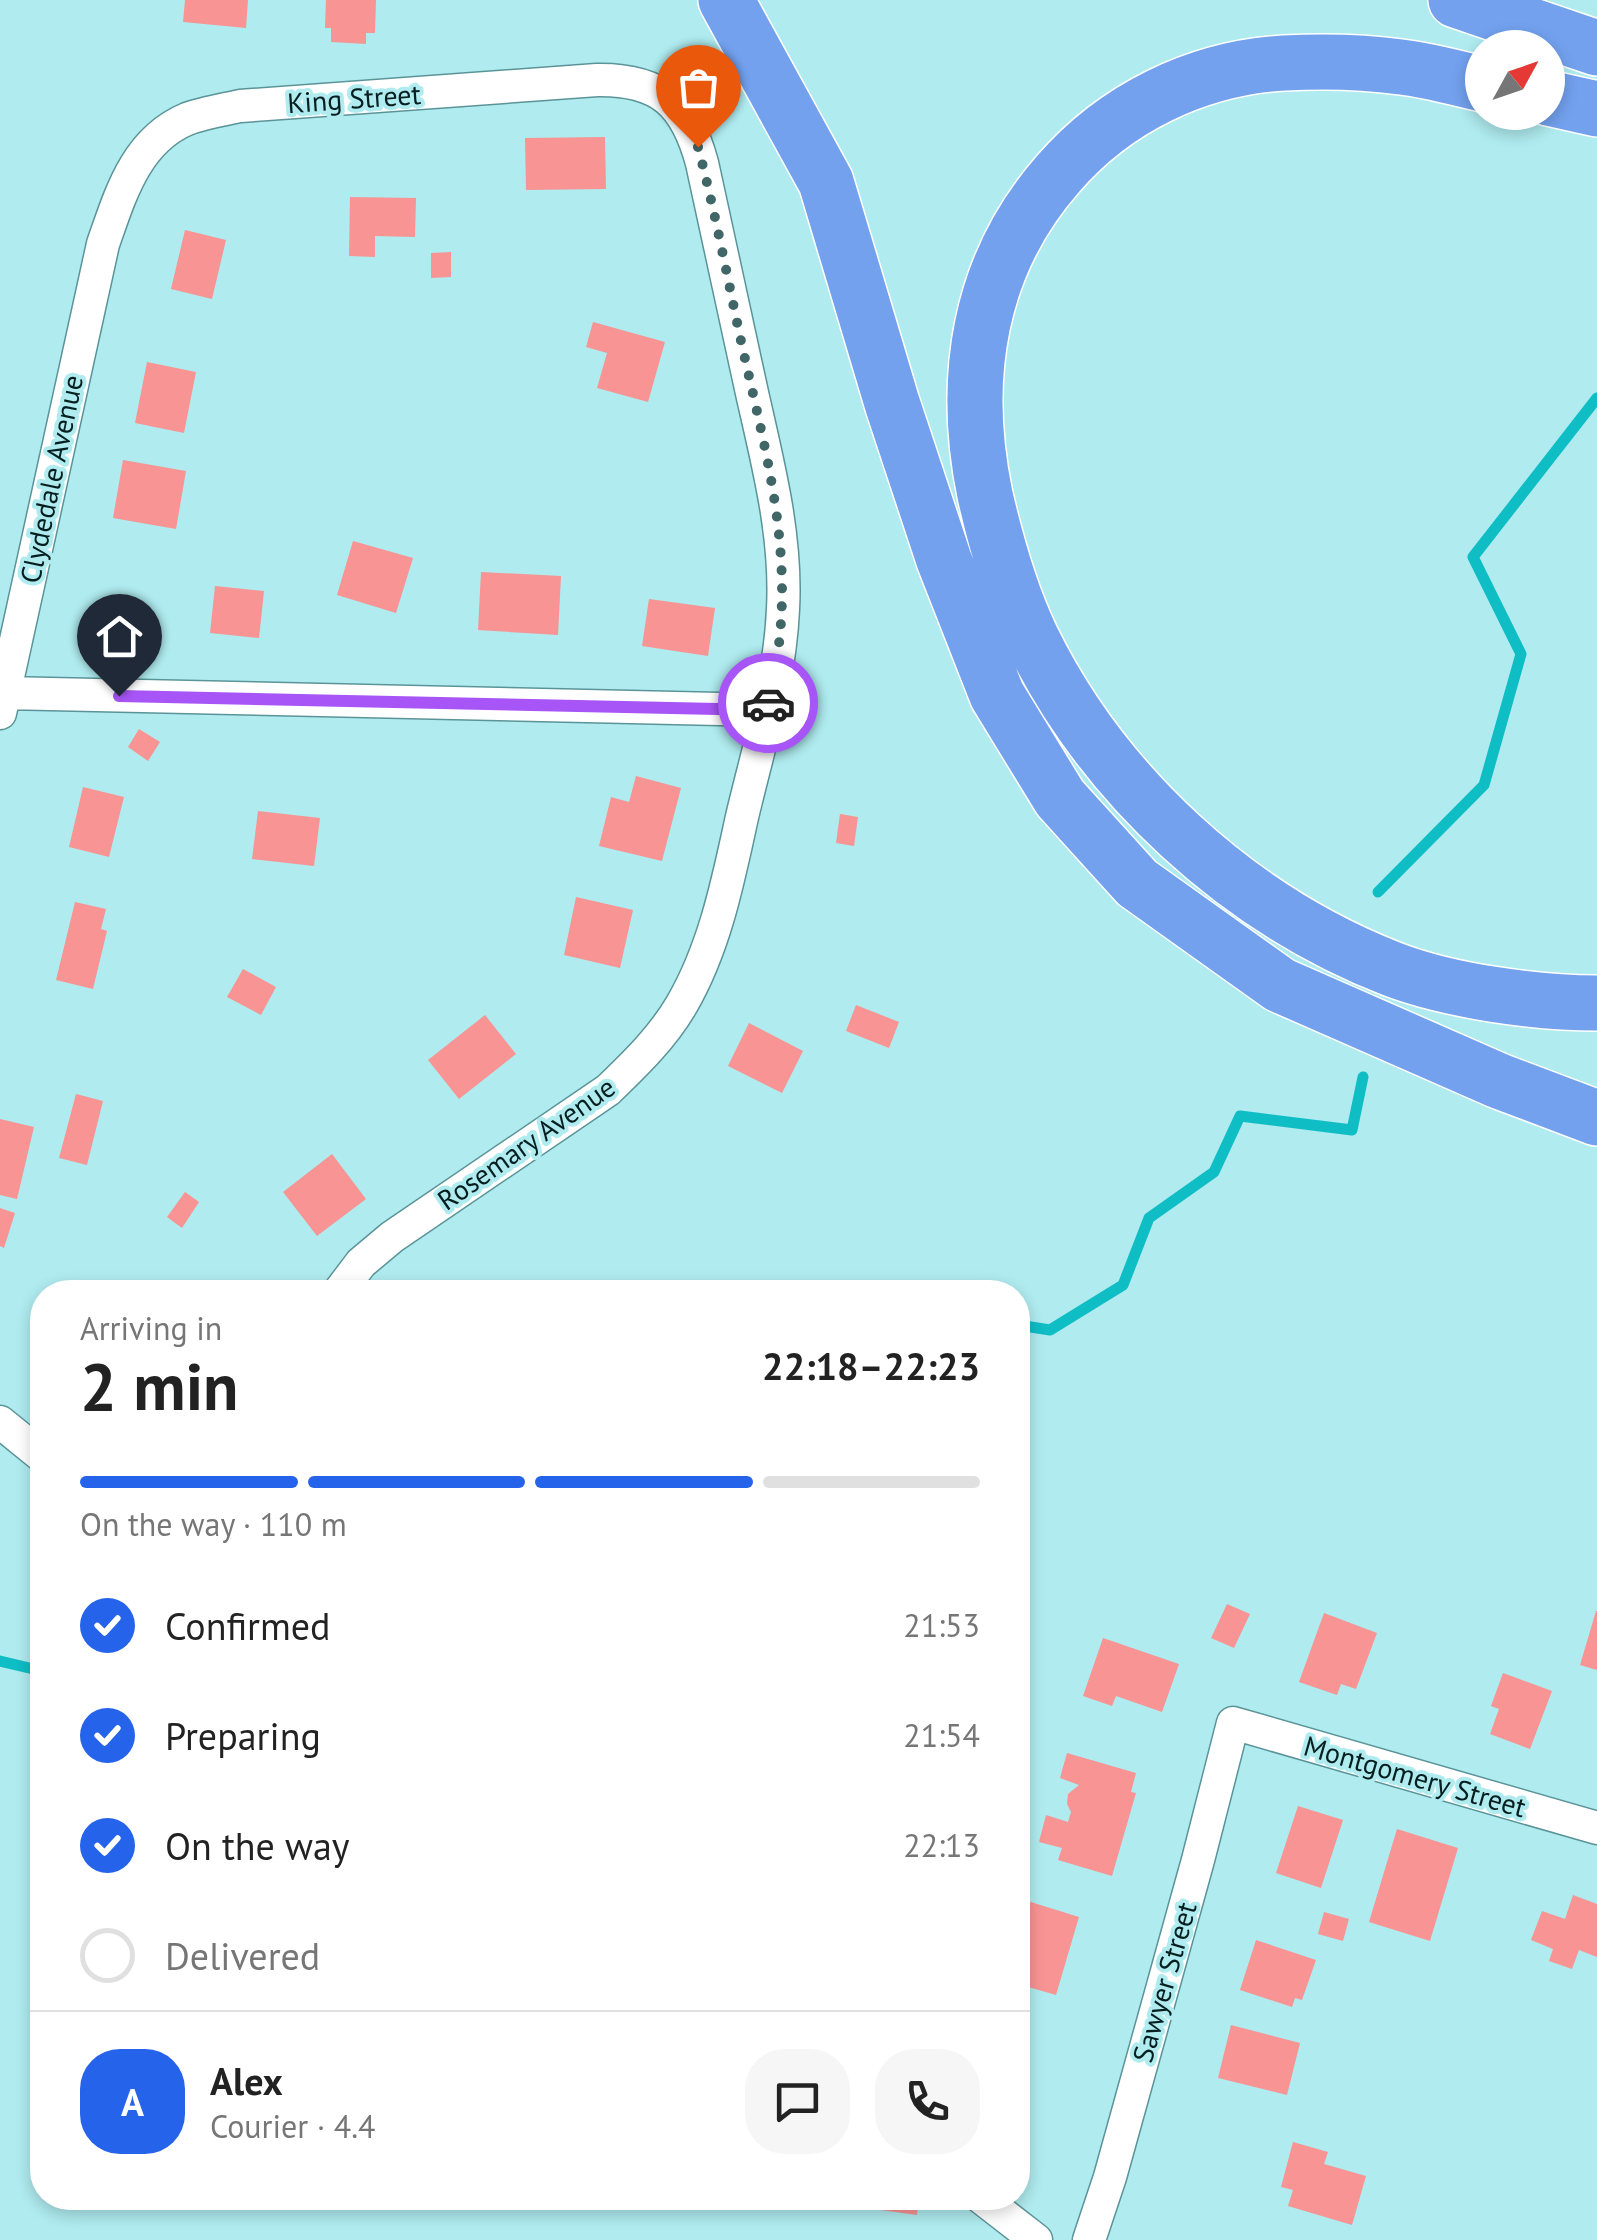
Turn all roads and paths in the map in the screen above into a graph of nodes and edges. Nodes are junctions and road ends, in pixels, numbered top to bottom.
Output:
1 (726, 0) edge
2 (1456, 0) edge
3 (1597, 48) edge
4 (1465, 80) edge
5 (1565, 102) edge
6 (674, 103) joint
7 (1597, 109) edge
8 (103, 244) joint
9 (2, 703) edge
10 (767, 710) junction
11 (1597, 1003) edge
12 (1597, 1118) edge
13 (348, 1280) edge
14 (0, 1422) edge
15 (30, 1446) edge
16 (1233, 1723) joint
17 (1597, 1828) edge
18 (997, 2210) edge
19 (1036, 2240) edge
20 (1088, 2240) edge

1 - 12 highway
2 - 3 highway
4 - 11 highway
5 - 7 highway
6 - 8 street, King Street
6 - 10 street, Rosemary Avenue
8 - 9 street, Clydedale Avenue
9 - 10 street
10 - 13 street, Rosemary Avenue
14 - 15 street
16 - 17 street, Montgomery Street
16 - 20 street, Sawyer Street
18 - 19 street

